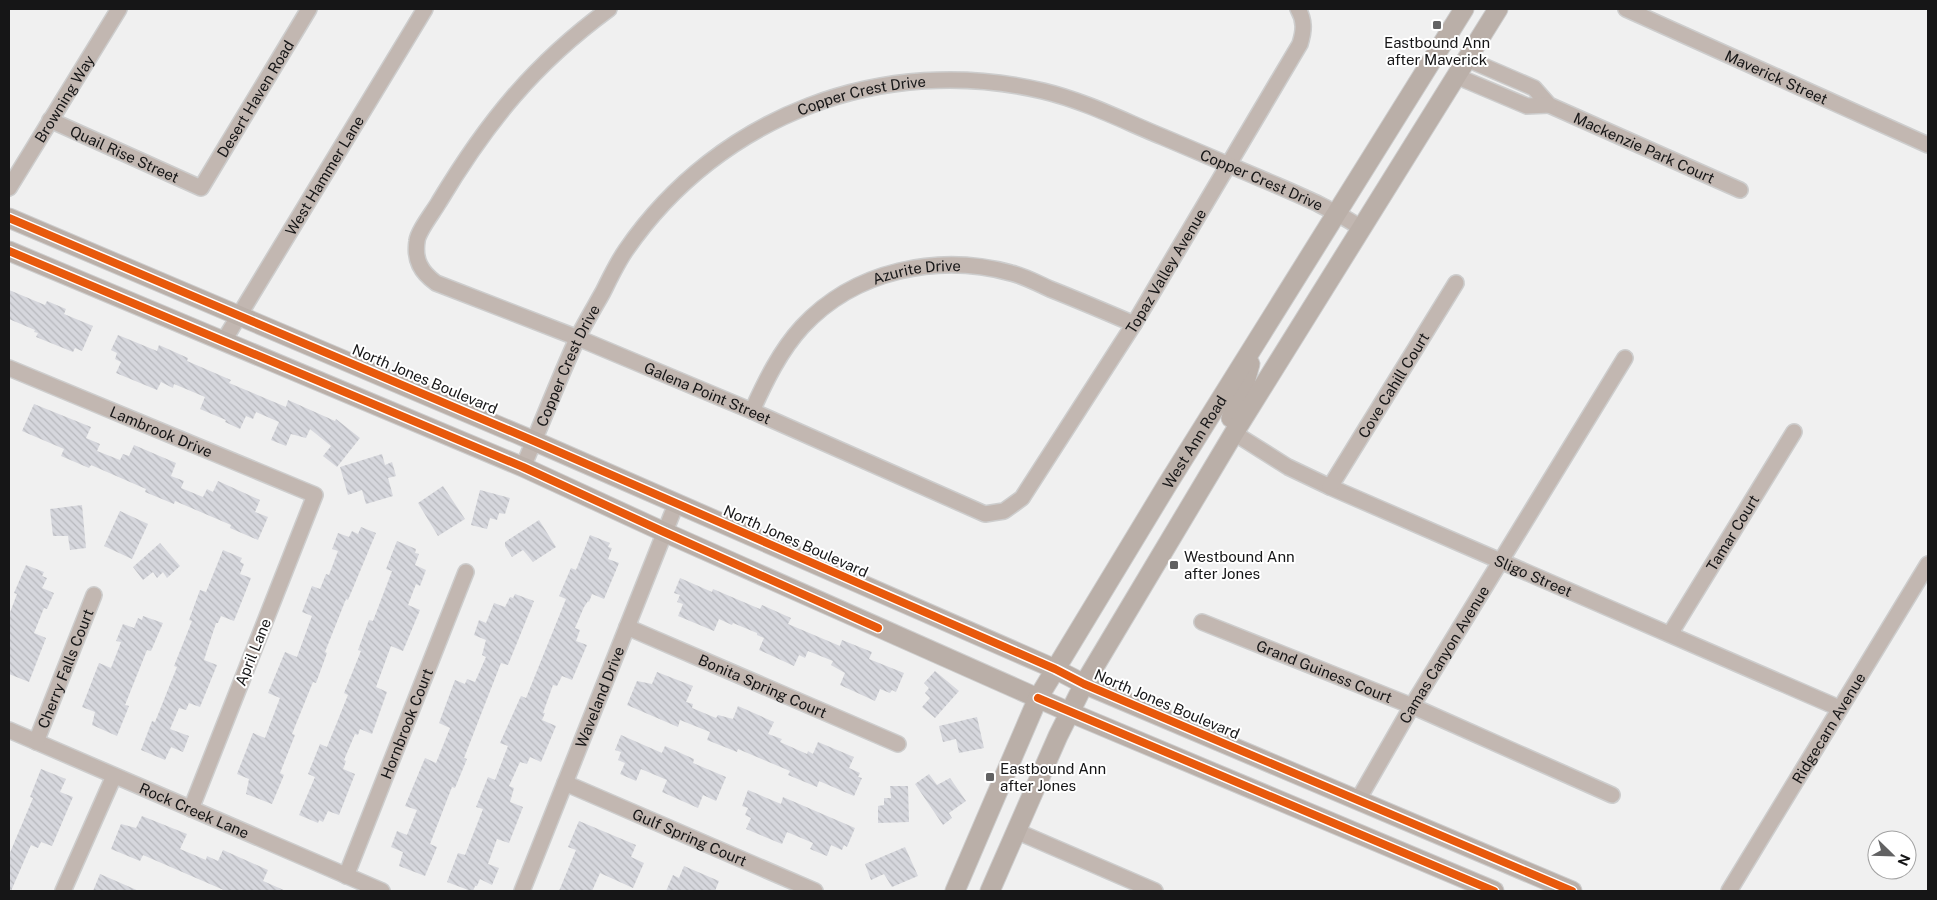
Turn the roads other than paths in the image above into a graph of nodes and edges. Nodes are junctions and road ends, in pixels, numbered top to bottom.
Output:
1 (119, 9) edge
2 (309, 9) edge
3 (425, 9) edge
4 (609, 9) edge
5 (1464, 9) edge
6 (1498, 9) edge
7 (1626, 9) edge
8 (1301, 13) edge
9 (1467, 59) junction
10 (1456, 76) junction
11 (1518, 81) junction
12 (1510, 99) junction
13 (1549, 105) junction
14 (50, 120) junction
15 (1928, 145) edge
16 (1228, 164) junction
17 (9, 188) edge
18 (201, 188) joint
19 (1740, 190) dead end
20 (1337, 212) junction
21 (9, 218) edge
22 (1361, 228) junction
23 (9, 250) edge
24 (1456, 282) dead end
25 (239, 316) junction
26 (1134, 324) junction
27 (578, 338) junction
28 (223, 342) junction
29 (1254, 346) junction
30 (1626, 358) dead end
31 (9, 368) edge
32 (752, 411) junction
33 (1794, 432) dead end
34 (1234, 433) junction
35 (534, 441) junction
36 (523, 467) junction
37 (1330, 487) junction
38 (315, 495) joint
39 (676, 504) junction
40 (1004, 512) joint
41 (664, 532) junction
42 (1500, 560) junction
43 (1928, 564) edge
44 (466, 572) dead end
45 (94, 595) dead end
46 (1202, 622) dead end
47 (626, 627) junction
48 (1670, 634) junction
49 (1055, 669) junction
50 (1084, 684) junction
51 (1038, 698) junction
52 (1412, 706) junction
53 (1839, 708) junction
54 (1069, 712) junction
55 (9, 730) edge
56 (36, 742) junction
57 (898, 744) dead end
58 (114, 776) junction
59 (565, 783) junction
60 (1612, 795) dead end
61 (1358, 800) junction
62 (191, 809) junction
63 (1016, 831) junction
64 (346, 876) junction
65 (63, 891) edge
66 (382, 891) edge
67 (522, 891) edge
68 (815, 891) edge
69 (955, 891) edge
70 (990, 891) edge
71 (1155, 891) edge
72 (1494, 891) edge
73 (1572, 891) edge
74 (1729, 891) edge

1 - 14 street, Browning Way
2 - 18 street, Desert Haven Road
3 - 25 street, West Hammer Lane
4 - 27 street, Galena Point Street
5 - 20 main road, West Ann Road
6 - 9 main road, West Ann Road
7 - 15 street, Maverick Street
8 - 16 street, Topaz Valley Avenue
9 - 10 main road, West Ann Road
9 - 11 street, Mackenzie Park Court
10 - 12 street, Mackenzie Park Court
10 - 22 main road, West Ann Road
11 - 12 street
11 - 13 street, Mackenzie Park Court
12 - 13 street, Mackenzie Park Court
13 - 19 street, Mackenzie Park Court
14 - 17 street, Browning Way
14 - 18 street, Quail Rise Street
16 - 20 street, Copper Crest Drive
16 - 26 street, Topaz Valley Avenue
16 - 27 street, Copper Crest Drive
20 - 22 street, Copper Crest Drive
20 - 29 main road, West Ann Road
21 - 25 main road, North Jones Boulevard
22 - 34 main road, West Ann Road
23 - 28 main road
24 - 37 street, Cove Cahill Court
25 - 28 street, West Hammer Lane
25 - 35 main road, North Jones Boulevard
26 - 32 street, Azurite Drive
26 - 40 street, Topaz Valley Avenue
27 - 32 street, Galena Point Street
27 - 35 street, Copper Crest Drive
28 - 36 main road
29 - 34 main road
29 - 49 main road, West Ann Road
30 - 42 street, Camas Canyon Avenue
31 - 38 street, Lambrook Drive
32 - 40 street, Galena Point Street
33 - 48 street, Tamar Court
34 - 37 street, Sligo Street
34 - 50 main road, West Ann Road
35 - 36 street, Copper Crest Drive
35 - 39 main road, North Jones Boulevard
36 - 41 main road
37 - 42 street, Sligo Street
38 - 62 street, April Lane
39 - 41 street, Waveland Drive
39 - 49 main road, North Jones Boulevard
41 - 47 street, Waveland Drive
41 - 51 main road
42 - 48 street, Sligo Street
42 - 52 street, Camas Canyon Avenue
43 - 53 street, Ridgecarn Avenue
44 - 64 street, Hornbrook Court
45 - 56 street, Cherry Falls Court
46 - 52 street, Grand Guiness Court
47 - 57 street, Bonita Spring Court
47 - 59 street, Waveland Drive
48 - 53 street, Sligo Street
49 - 50 main road, North Jones Boulevard
49 - 51 main road, West Ann Road
50 - 54 main road, West Ann Road
50 - 61 main road, North Jones Boulevard
51 - 54 main road
51 - 69 main road, West Ann Road
52 - 60 street, Grand Guiness Court
52 - 61 street, Camas Canyon Avenue
53 - 74 street, Ridgecarn Avenue
54 - 63 main road, West Ann Road
54 - 72 main road
55 - 56 street, Rock Creek Lane
56 - 58 street, Rock Creek Lane
58 - 62 street, Rock Creek Lane
58 - 65 street
59 - 67 street, Waveland Drive
59 - 68 street, Gulf Spring Court
61 - 73 main road, North Jones Boulevard
62 - 64 street, Rock Creek Lane
63 - 70 main road, West Ann Road
63 - 71 street
64 - 66 street, Rock Creek Lane

